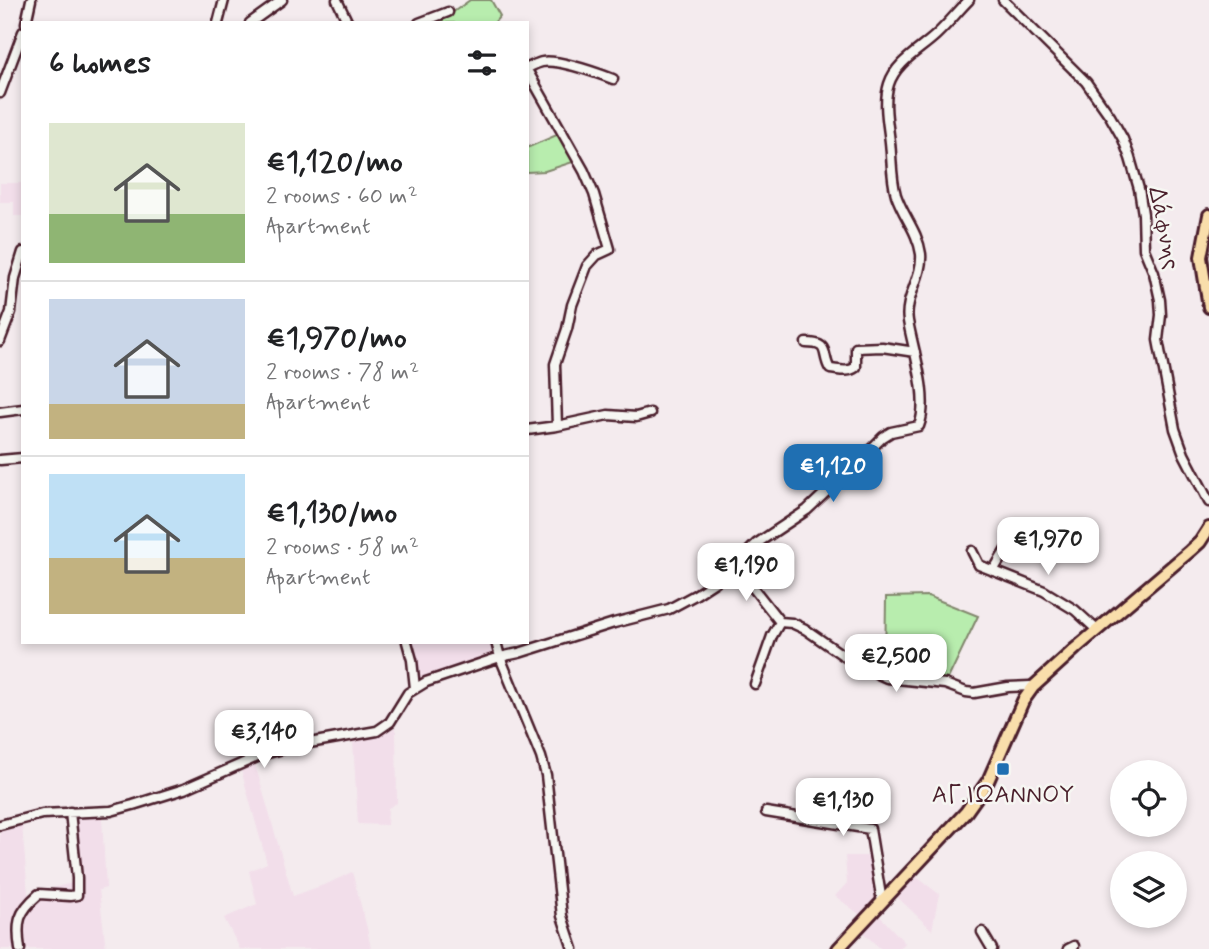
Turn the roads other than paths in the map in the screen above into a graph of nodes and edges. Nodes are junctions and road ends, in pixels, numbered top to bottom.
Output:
1 (31, 0) edge
2 (224, 0) edge
3 (282, 0) edge
4 (337, 0) edge
5 (969, 0) edge
6 (1003, 0) edge
7 (448, 12) dead end
8 (26, 21) edge
9 (219, 21) edge
10 (253, 21) edge
11 (347, 21) edge
12 (424, 21) edge
13 (21, 37) edge
14 (529, 68) edge
15 (529, 73) edge
16 (613, 79) dead end
17 (0, 93) edge
18 (1209, 215) edge
19 (21, 258) edge
20 (1209, 307) edge
21 (0, 341) edge
22 (806, 343) dead end
23 (915, 352) junction
24 (21, 409) edge
25 (0, 412) edge
26 (650, 412) dead end
27 (557, 426) junction
28 (529, 430) edge
29 (21, 458) edge
30 (0, 460) edge
31 (1209, 502) edge
32 (1020, 526) dead end
33 (1209, 528) edge
34 (1204, 539) edge
35 (972, 551) dead end
36 (735, 565) junction
37 (993, 571) junction
38 (780, 622) junction
39 (1097, 630) junction
40 (408, 644) edge
41 (497, 644) edge
42 (500, 657) junction
43 (755, 684) dead end
44 (1033, 687) junction
45 (415, 688) junction
46 (69, 812) junction
47 (766, 812) dead end
48 (0, 825) edge
49 (882, 902) junction
50 (982, 932) dead end
51 (20, 949) edge
52 (573, 949) edge
53 (838, 949) edge
54 (992, 949) edge

1 - 8 street
2 - 9 street
3 - 10 street
4 - 11 street
5 - 23 street
6 - 31 street, Δάφνης
7 - 12 street
13 - 17 street
14 - 16 street
15 - 27 street
18 - 20 main road
19 - 21 street
22 - 23 street
23 - 36 street
24 - 25 street
26 - 27 street
27 - 28 street
29 - 30 street
32 - 37 street
33 - 34 main road
34 - 39 main road
35 - 37 street
36 - 38 street
36 - 42 street
37 - 39 street
38 - 43 street
38 - 44 street
39 - 44 main road
40 - 45 street
41 - 42 street
42 - 45 street
42 - 52 street
44 - 49 main road
45 - 46 street
46 - 48 street
46 - 51 street
47 - 49 street
49 - 53 main road
50 - 54 street

